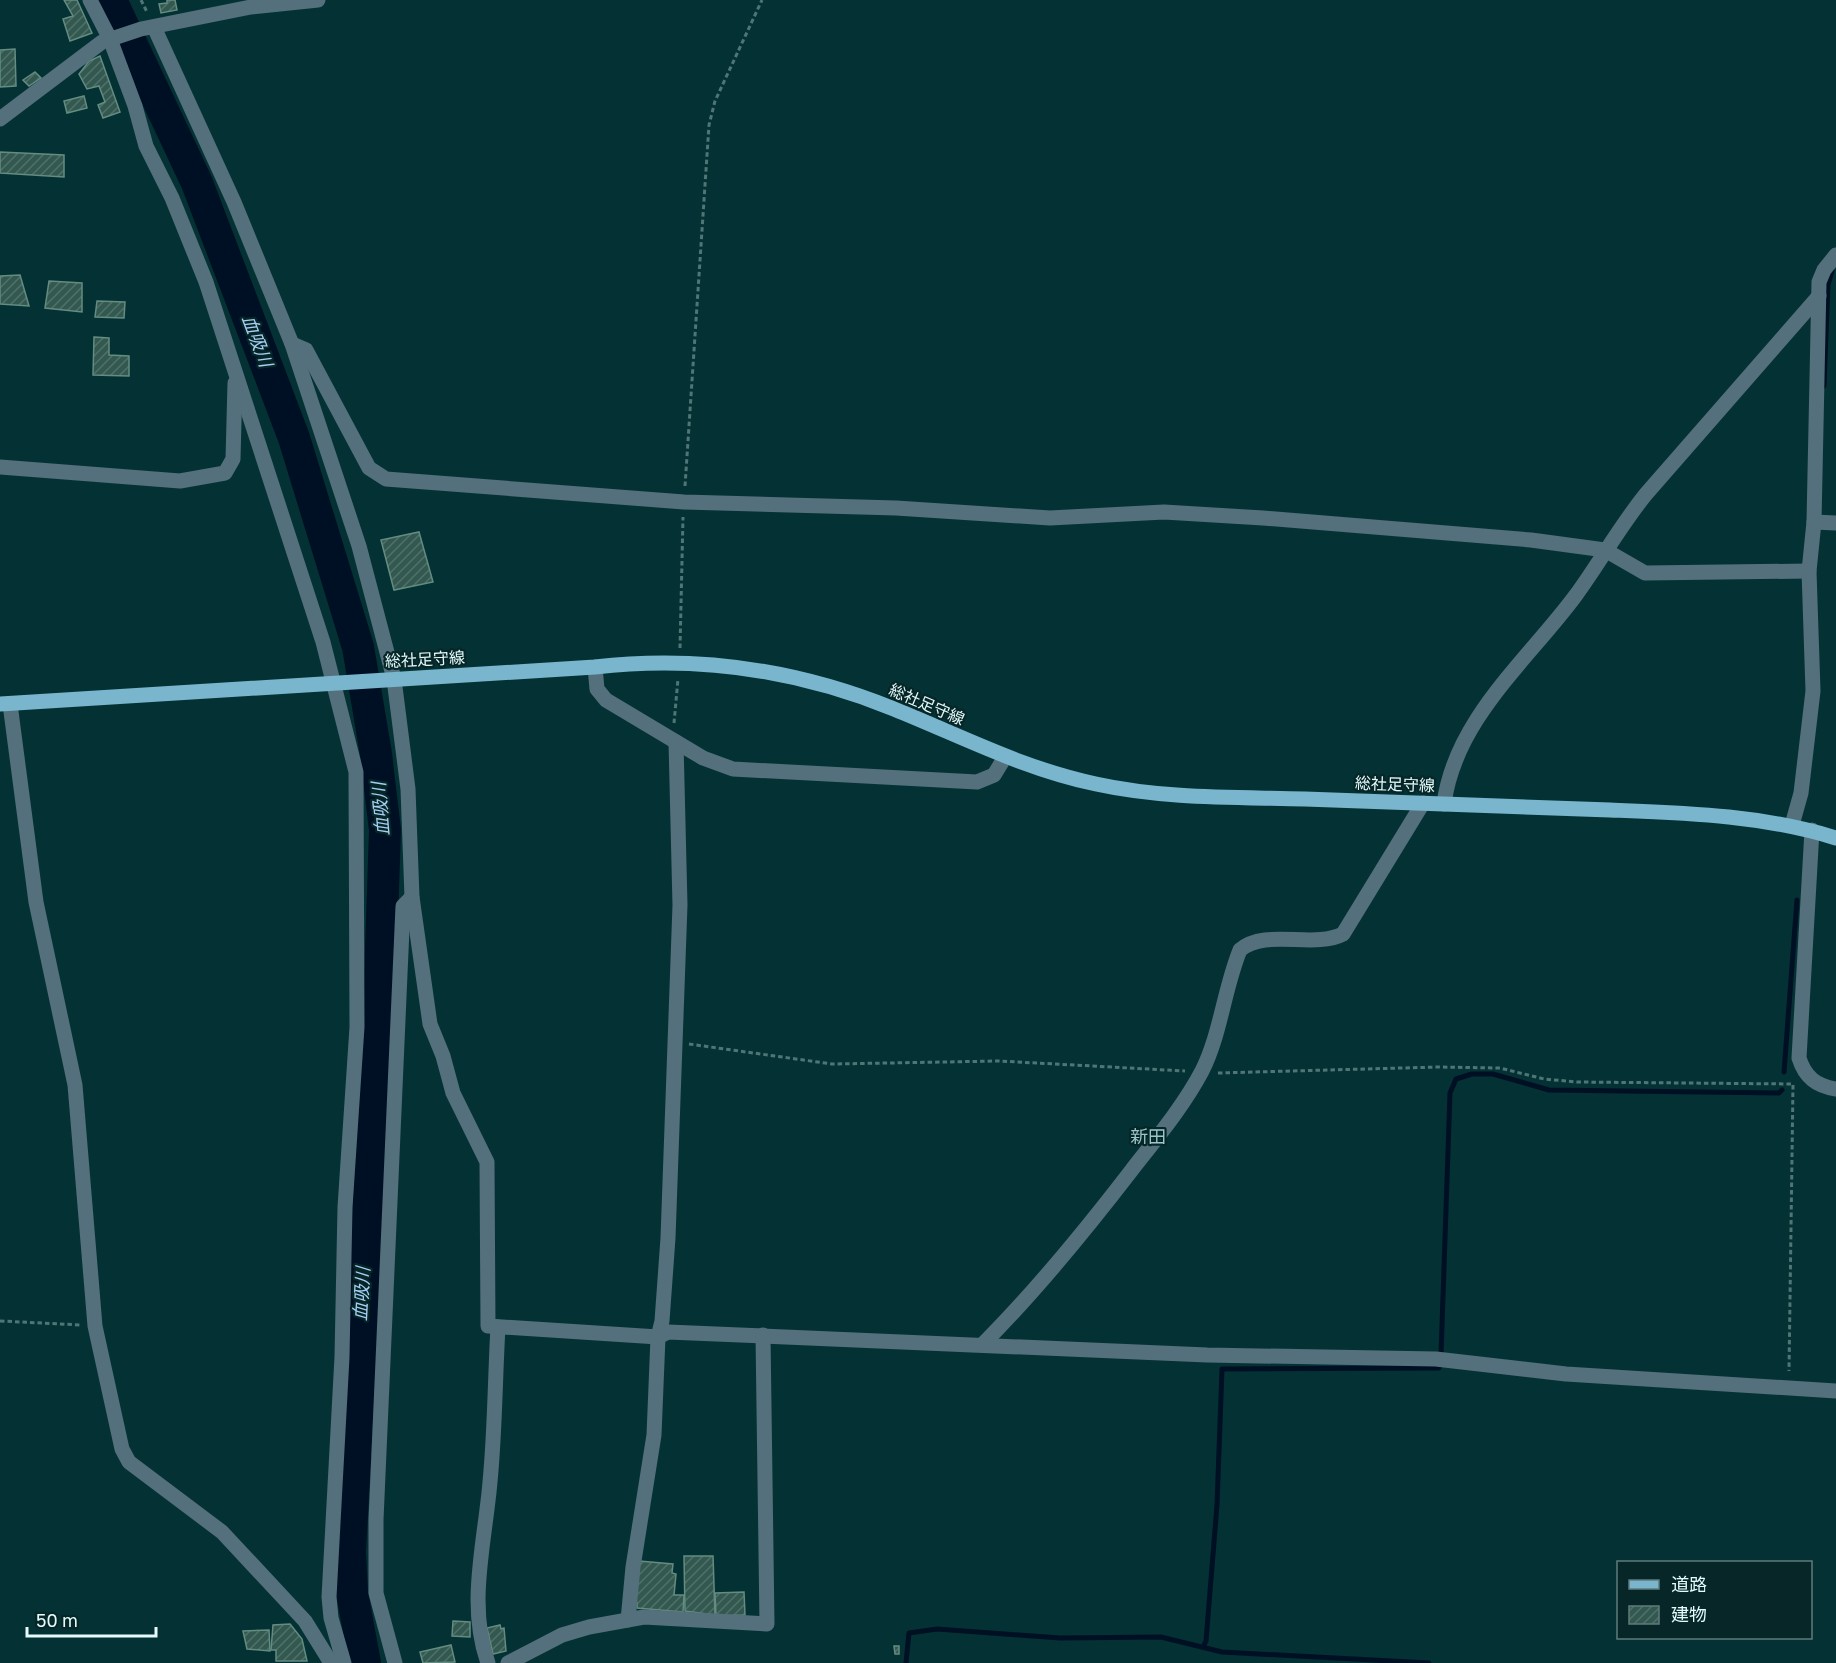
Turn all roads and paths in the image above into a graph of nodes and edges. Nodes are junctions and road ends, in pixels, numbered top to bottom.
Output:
1 (90, 0) edge
2 (318, 0) edge
3 (762, 0) edge
4 (147, 28) junction
5 (115, 38) junction
6 (0, 119) edge
7 (1836, 255) edge
8 (1819, 296) junction
9 (292, 344) junction
10 (235, 372) junction
11 (0, 467) edge
12 (684, 502) junction
13 (1823, 523) edge
14 (1605, 550) junction
15 (1809, 572) junction
16 (680, 663) junction
17 (596, 667) junction
18 (389, 679) junction
19 (338, 683) junction
20 (5, 704) edge
21 (674, 741) junction
22 (1005, 757) junction
23 (1423, 803) junction
24 (1444, 804) junction
25 (1792, 825) junction
26 (1812, 830) junction
27 (1836, 838) edge
28 (412, 897) junction
29 (676, 1043) junction
30 (1201, 1072) junction
31 (1836, 1089) edge
32 (0, 1321) edge
33 (95, 1326) junction
34 (498, 1327) junction
35 (763, 1335) junction
36 (658, 1337) junction
37 (982, 1344) junction
38 (1789, 1388) junction
39 (1836, 1391) edge
40 (628, 1620) junction
41 (331, 1663) edge
42 (344, 1663) edge
43 (395, 1663) edge
44 (488, 1663) edge
45 (508, 1663) edge

1 - 5 street
2 - 4 street
3 - 12 path
4 - 5 street
4 - 9 street
5 - 6 street
5 - 10 street
7 - 8 street
8 - 13 street
8 - 14 street
9 - 12 street
9 - 18 street
10 - 11 street
10 - 19 street
12 - 14 street
12 - 16 path
13 - 15 street
14 - 15 street
14 - 24 street
15 - 25 street
16 - 17 main road, 総社足守線
16 - 21 path
16 - 22 main road, 総社足守線
17 - 18 main road, 総社足守線
17 - 21 street
18 - 19 main road, 総社足守線
18 - 28 street
19 - 20 main road, 総社足守線
19 - 42 street
20 - 33 street
21 - 22 street
21 - 29 street
22 - 23 main road, 総社足守線
23 - 24 main road, 総社足守線
23 - 30 street
24 - 25 main road, 総社足守線
25 - 26 main road, 総社足守線
26 - 27 main road, 総社足守線
26 - 31 street
28 - 34 street
28 - 43 street
29 - 30 path
29 - 36 street
30 - 37 street
30 - 38 path
32 - 33 path
33 - 41 street
34 - 36 street
34 - 44 street
35 - 36 street
35 - 37 street
35 - 40 street
36 - 40 street
37 - 38 street
38 - 39 street
40 - 45 street

